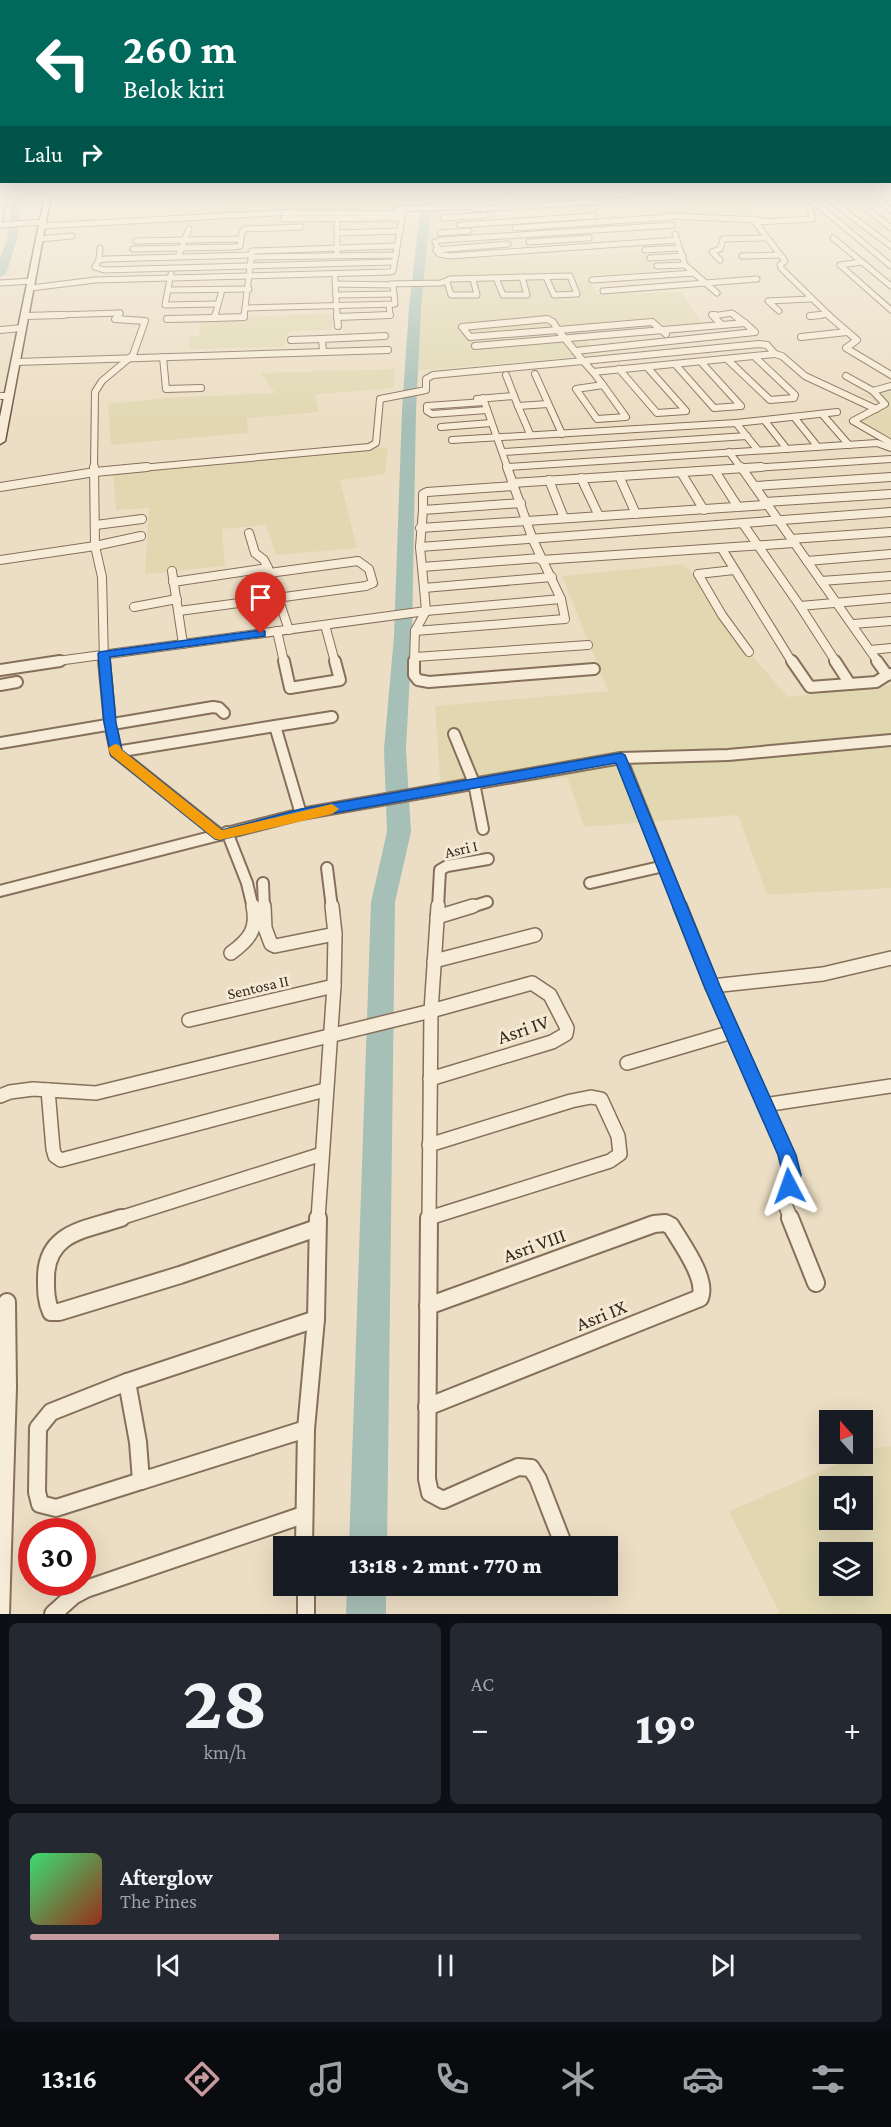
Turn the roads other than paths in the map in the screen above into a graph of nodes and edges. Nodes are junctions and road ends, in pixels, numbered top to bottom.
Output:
1 (33, 270) edge
2 (173, 270) edge
3 (249, 270) edge
4 (335, 270) edge
5 (391, 270) edge
6 (691, 270) edge
7 (784, 270) edge
8 (846, 270) edge
9 (872, 270) edge
10 (621, 272) dead end
11 (694, 273) junction
12 (335, 274) junction
13 (248, 277) junction
14 (546, 277) junction
15 (628, 277) junction
16 (170, 278) junction
17 (496, 278) junction
18 (522, 278) junction
19 (473, 279) junction
20 (757, 279) dead end
21 (592, 280) dead end
22 (447, 282) junction
23 (1, 283) edge
24 (706, 283) junction
25 (31, 284) junction
26 (335, 284) junction
27 (390, 284) junction
28 (874, 286) dead end
29 (882, 286) dead end
30 (891, 286) edge
31 (866, 287) junction
32 (638, 288) junction
33 (249, 289) junction
34 (168, 290) junction
35 (603, 291) dead end
36 (686, 292) dead end
37 (221, 293) junction
38 (394, 294) junction
39 (336, 295) junction
40 (201, 296) dead end
41 (810, 299) junction
42 (217, 304) junction
43 (389, 305) junction
44 (337, 306) junction
45 (246, 308) junction
46 (891, 310) edge
47 (779, 311) dead end
48 (828, 314) junction
49 (24, 316) junction
50 (810, 316) dead end
51 (337, 317) junction
52 (214, 318) junction
53 (167, 319) dead end
54 (553, 322) junction
55 (745, 323) junction
56 (617, 325) junction
57 (722, 325) junction
58 (338, 326) dead end
59 (22, 328) junction
60 (0, 330) edge
61 (558, 330) junction
62 (663, 331) junction
63 (847, 332) junction
64 (385, 336) dead end
65 (801, 337) dead end
66 (322, 339) junction
67 (566, 339) junction
68 (291, 340) dead end
69 (673, 341) junction
70 (476, 346) dead end
71 (388, 350) dead end
72 (575, 351) junction
73 (323, 352) junction
74 (683, 352) junction
75 (774, 354) junction
76 (132, 357) junction
77 (163, 357) junction
78 (755, 357) junction
79 (728, 360) junction
80 (584, 361) junction
81 (16, 362) junction
82 (701, 362) junction
83 (693, 363) junction
84 (675, 364) junction
85 (647, 367) junction
86 (620, 369) junction
87 (593, 372) junction
88 (535, 374) dead end
89 (506, 375) dead end
90 (891, 375) edge
91 (846, 376) dead end
92 (604, 385) junction
93 (891, 386) edge
94 (201, 388) dead end
95 (873, 391) junction
96 (0, 396) edge
97 (10, 396) junction
98 (514, 396) junction
99 (485, 404) junction
100 (548, 404) junction
101 (518, 406) junction
102 (876, 409) junction
103 (837, 412) dead end
104 (822, 414) junction
105 (794, 417) junction
106 (765, 421) junction
107 (491, 423) junction
108 (736, 423) junction
109 (441, 427) dead end
110 (530, 434) junction
111 (562, 434) junction
112 (747, 436) junction
113 (496, 437) junction
114 (452, 440) dead end
115 (0, 441) edge
116 (891, 443) edge
117 (849, 445) junction
118 (818, 447) junction
119 (891, 448) edge
120 (757, 449) junction
121 (787, 449) junction
122 (503, 452) junction
123 (729, 452) junction
124 (891, 459) edge
125 (507, 467) junction
126 (744, 469) junction
127 (715, 471) junction
128 (95, 472) junction
129 (682, 474) junction
130 (619, 476) junction
131 (891, 477) edge
132 (581, 478) junction
133 (549, 480) junction
134 (513, 484) junction
135 (756, 486) junction
136 (0, 487) edge
137 (891, 494) edge
138 (521, 503) junction
139 (766, 503) junction
140 (738, 507) junction
141 (423, 510) junction
142 (704, 510) junction
143 (891, 512) edge
144 (636, 514) junction
145 (599, 516) junction
146 (142, 519) dead end
147 (564, 519) junction
148 (778, 520) junction
149 (526, 521) junction
150 (96, 525) junction
151 (743, 525) junction
152 (420, 528) junction
153 (891, 532) edge
154 (249, 533) dead end
155 (141, 536) dead end
156 (533, 540) junction
157 (792, 541) junction
158 (95, 546) junction
159 (758, 546) junction
160 (420, 547) junction
161 (722, 549) junction
162 (891, 554) edge
163 (541, 559) junction
164 (0, 560) edge
165 (807, 561) junction
166 (422, 567) junction
167 (734, 570) junction
168 (172, 571) dead end
169 (269, 571) junction
170 (891, 576) edge
171 (552, 577) junction
172 (821, 581) junction
173 (173, 582) junction
174 (424, 588) junction
175 (275, 594) junction
176 (891, 598) edge
177 (561, 599) junction
178 (835, 602) junction
179 (178, 605) junction
180 (800, 606) junction
181 (134, 607) dead end
182 (426, 612) junction
183 (891, 621) edge
184 (853, 624) junction
185 (325, 625) junction
186 (289, 630) junction
187 (277, 631) junction
188 (416, 631) junction
189 (183, 644) junction
190 (588, 645) dead end
191 (891, 648) edge
192 (870, 650) junction
193 (749, 652) dead end
194 (104, 654) junction
195 (415, 657) junction
196 (594, 669) dead end
197 (0, 670) edge
198 (889, 674) edge
199 (17, 682) dead end
200 (849, 684) junction
201 (0, 685) edge
202 (224, 713) dead end
203 (332, 717) dead end
204 (110, 723) junction
205 (275, 726) junction
206 (454, 734) dead end
207 (891, 740) edge
208 (0, 743) edge
209 (116, 752) junction
210 (621, 758) junction
211 (474, 783) junction
212 (301, 814) junction
213 (483, 829) dead end
214 (224, 834) junction
215 (488, 860) dead end
216 (664, 866) junction
217 (327, 868) dead end
218 (263, 883) dead end
219 (590, 883) dead end
220 (0, 891) edge
221 (487, 902) dead end
222 (437, 917) junction
223 (335, 934) junction
224 (535, 935) dead end
225 (231, 953) dead end
226 (891, 958) edge
227 (434, 961) junction
228 (334, 986) junction
229 (712, 986) junction
230 (431, 1011) junction
231 (189, 1020) dead end
232 (732, 1032) junction
233 (328, 1036) junction
234 (627, 1063) dead end
235 (430, 1079) junction
236 (891, 1086) edge
237 (42, 1090) junction
238 (325, 1090) junction
239 (0, 1098) edge
240 (764, 1105) junction
241 (429, 1145) junction
242 (322, 1154) junction
243 (429, 1218) junction
244 (654, 1224) joint
245 (317, 1228) junction
246 (816, 1283) dead end
247 (7, 1302) dead end
248 (428, 1306) junction
249 (316, 1319) junction
250 (127, 1382) junction
251 (427, 1407) junction
252 (306, 1429) junction
253 (141, 1481) junction
254 (303, 1515) junction
255 (304, 1536) edge
256 (560, 1536) edge
257 (306, 1596) edge
258 (1, 1614) edge
259 (54, 1614) edge
260 (306, 1614) edge

1 - 25 main road
2 - 16 street
3 - 13 street
4 - 12 street
5 - 12 street
6 - 11 street
7 - 41 street
8 - 31 street
9 - 30 street
10 - 15 street
11 - 15 street
11 - 24 street
12 - 13 street
12 - 26 street
13 - 16 street
13 - 33 street
14 - 14 street
14 - 18 street
15 - 21 street
15 - 32 street
16 - 25 street
16 - 34 street
17 - 18 street
17 - 18 street
17 - 19 street
19 - 22 street
19 - 22 street
20 - 24 street
22 - 27 street
23 - 25 street
24 - 32 street
24 - 36 street
25 - 49 main road
26 - 27 street
26 - 39 street
27 - 38 street
28 - 31 street
29 - 30 street
31 - 46 street
32 - 35 street
33 - 37 street
33 - 45 street
34 - 37 street
34 - 42 street
37 - 40 street
37 - 42 street
38 - 39 street
38 - 43 street
39 - 44 street
41 - 47 street
41 - 48 street
42 - 52 street
43 - 44 street
43 - 51 street
44 - 45 street
44 - 51 street
45 - 52 street
48 - 50 street
48 - 63 street
49 - 59 main road
49 - 76 street
51 - 58 street
52 - 53 street
54 - 56 street
54 - 61 street
54 - 61 street
55 - 57 street
55 - 57 street
55 - 69 street
56 - 61 street
56 - 62 street
57 - 62 street
59 - 60 street
59 - 81 main road
61 - 67 street
62 - 67 street
62 - 69 street
63 - 65 street
63 - 90 street
64 - 66 street
66 - 68 street
66 - 73 street
67 - 70 street
67 - 72 street
69 - 72 street
69 - 74 street
71 - 73 street
72 - 80 street
73 - 77 street
74 - 75 street
74 - 80 street
74 - 83 street
75 - 78 street
75 - 102 street
76 - 77 street
76 - 81 street
76 - 128 street
77 - 94 street
78 - 79 street
78 - 79 street
79 - 82 street
80 - 87 street
80 - 128 street
81 - 97 main road
82 - 83 street
82 - 84 street
83 - 84 street
84 - 85 street
85 - 86 street
85 - 86 street
86 - 87 street
87 - 92 street
88 - 100 street
89 - 98 street
91 - 95 street
92 - 92 street
93 - 95 street
95 - 102 street
96 - 97 street
97 - 115 main road
98 - 99 street
98 - 101 street
99 - 99 street
99 - 107 street
100 - 101 street
100 - 111 street
101 - 110 street
102 - 116 street
103 - 104 street
104 - 105 street
104 - 117 street
105 - 106 street
105 - 118 street
106 - 108 street
106 - 121 street
107 - 109 street
107 - 113 street
108 - 111 street
108 - 112 street
110 - 111 street
110 - 113 street
112 - 120 street
112 - 122 street
113 - 114 street
113 - 122 street
117 - 118 street
117 - 119 street
118 - 121 street
120 - 121 street
120 - 123 street
122 - 125 street
123 - 125 street
123 - 126 street
124 - 126 street
125 - 134 street
126 - 127 street
126 - 135 street
127 - 129 street
127 - 140 street
128 - 136 street
128 - 150 street
129 - 130 street
129 - 142 street
130 - 132 street
130 - 144 street
131 - 135 street
132 - 133 street
132 - 145 street
133 - 134 street
133 - 147 street
134 - 138 street
134 - 141 street
135 - 139 street
137 - 139 street
138 - 141 street
138 - 149 street
139 - 140 street
139 - 148 street
140 - 142 street
141 - 152 street
142 - 144 street
143 - 148 street
144 - 145 street
145 - 147 street
146 - 150 street
147 - 149 street
148 - 151 street
148 - 157 street
149 - 152 street
149 - 156 street
150 - 158 street
151 - 156 street
151 - 159 street
152 - 160 street
153 - 157 street
154 - 169 street
155 - 158 street
156 - 160 street
156 - 163 street
157 - 159 street
157 - 165 street
158 - 164 street
158 - 194 street
159 - 161 street
159 - 180 street
160 - 166 street
161 - 163 street
161 - 167 street
162 - 165 street
163 - 166 street
163 - 171 street
165 - 172 street
166 - 174 street
167 - 193 street
167 - 200 street
168 - 173 street
169 - 173 street
169 - 175 street
169 - 175 street
170 - 172 street
171 - 174 street
171 - 177 street
172 - 178 street
173 - 179 street
174 - 182 street
175 - 179 street
175 - 186 street
176 - 178 street
177 - 182 street
177 - 188 street
178 - 180 street
178 - 184 street
179 - 181 street
179 - 189 street
180 - 200 street
182 - 185 street
182 - 188 street
183 - 184 street
184 - 192 street
185 - 186 street
185 - 187 street
186 - 187 street
187 - 189 street
188 - 195 street
189 - 194 street
190 - 195 street
191 - 192 street
192 - 198 street
194 - 197 street
194 - 204 street
195 - 196 street
198 - 200 street
199 - 201 street
202 - 204 street
203 - 205 street
204 - 208 street
204 - 209 street
205 - 209 street
205 - 212 street
206 - 211 street
207 - 210 street
209 - 214 street
210 - 211 street
210 - 216 street
211 - 212 street
211 - 213 street
212 - 214 street
214 - 220 street
214 - 225 street
215 - 222 street, Asri I
216 - 219 street
216 - 229 street
217 - 223 street
218 - 223 street
221 - 222 street
222 - 227 street
223 - 228 street
224 - 227 street
226 - 229 street
227 - 230 street
228 - 231 street, Sentosa II
228 - 233 street
229 - 232 street
230 - 233 street
230 - 235 street
230 - 235 street, Asri IV
232 - 234 street
232 - 240 street
233 - 237 street
233 - 238 street
235 - 241 street
236 - 240 street
237 - 238 street
237 - 239 street
238 - 242 street
240 - 246 street
241 - 243 street
241 - 243 street
242 - 245 street
242 - 245 street
243 - 248 street
244 - 248 street, Asri VIII
244 - 251 street, Asri IX
245 - 249 street
247 - 258 street
248 - 251 street
249 - 250 street
249 - 252 street
250 - 253 street
250 - 253 street
251 - 256 street
252 - 253 street
252 - 254 street
254 - 255 street
254 - 259 street
257 - 260 street

